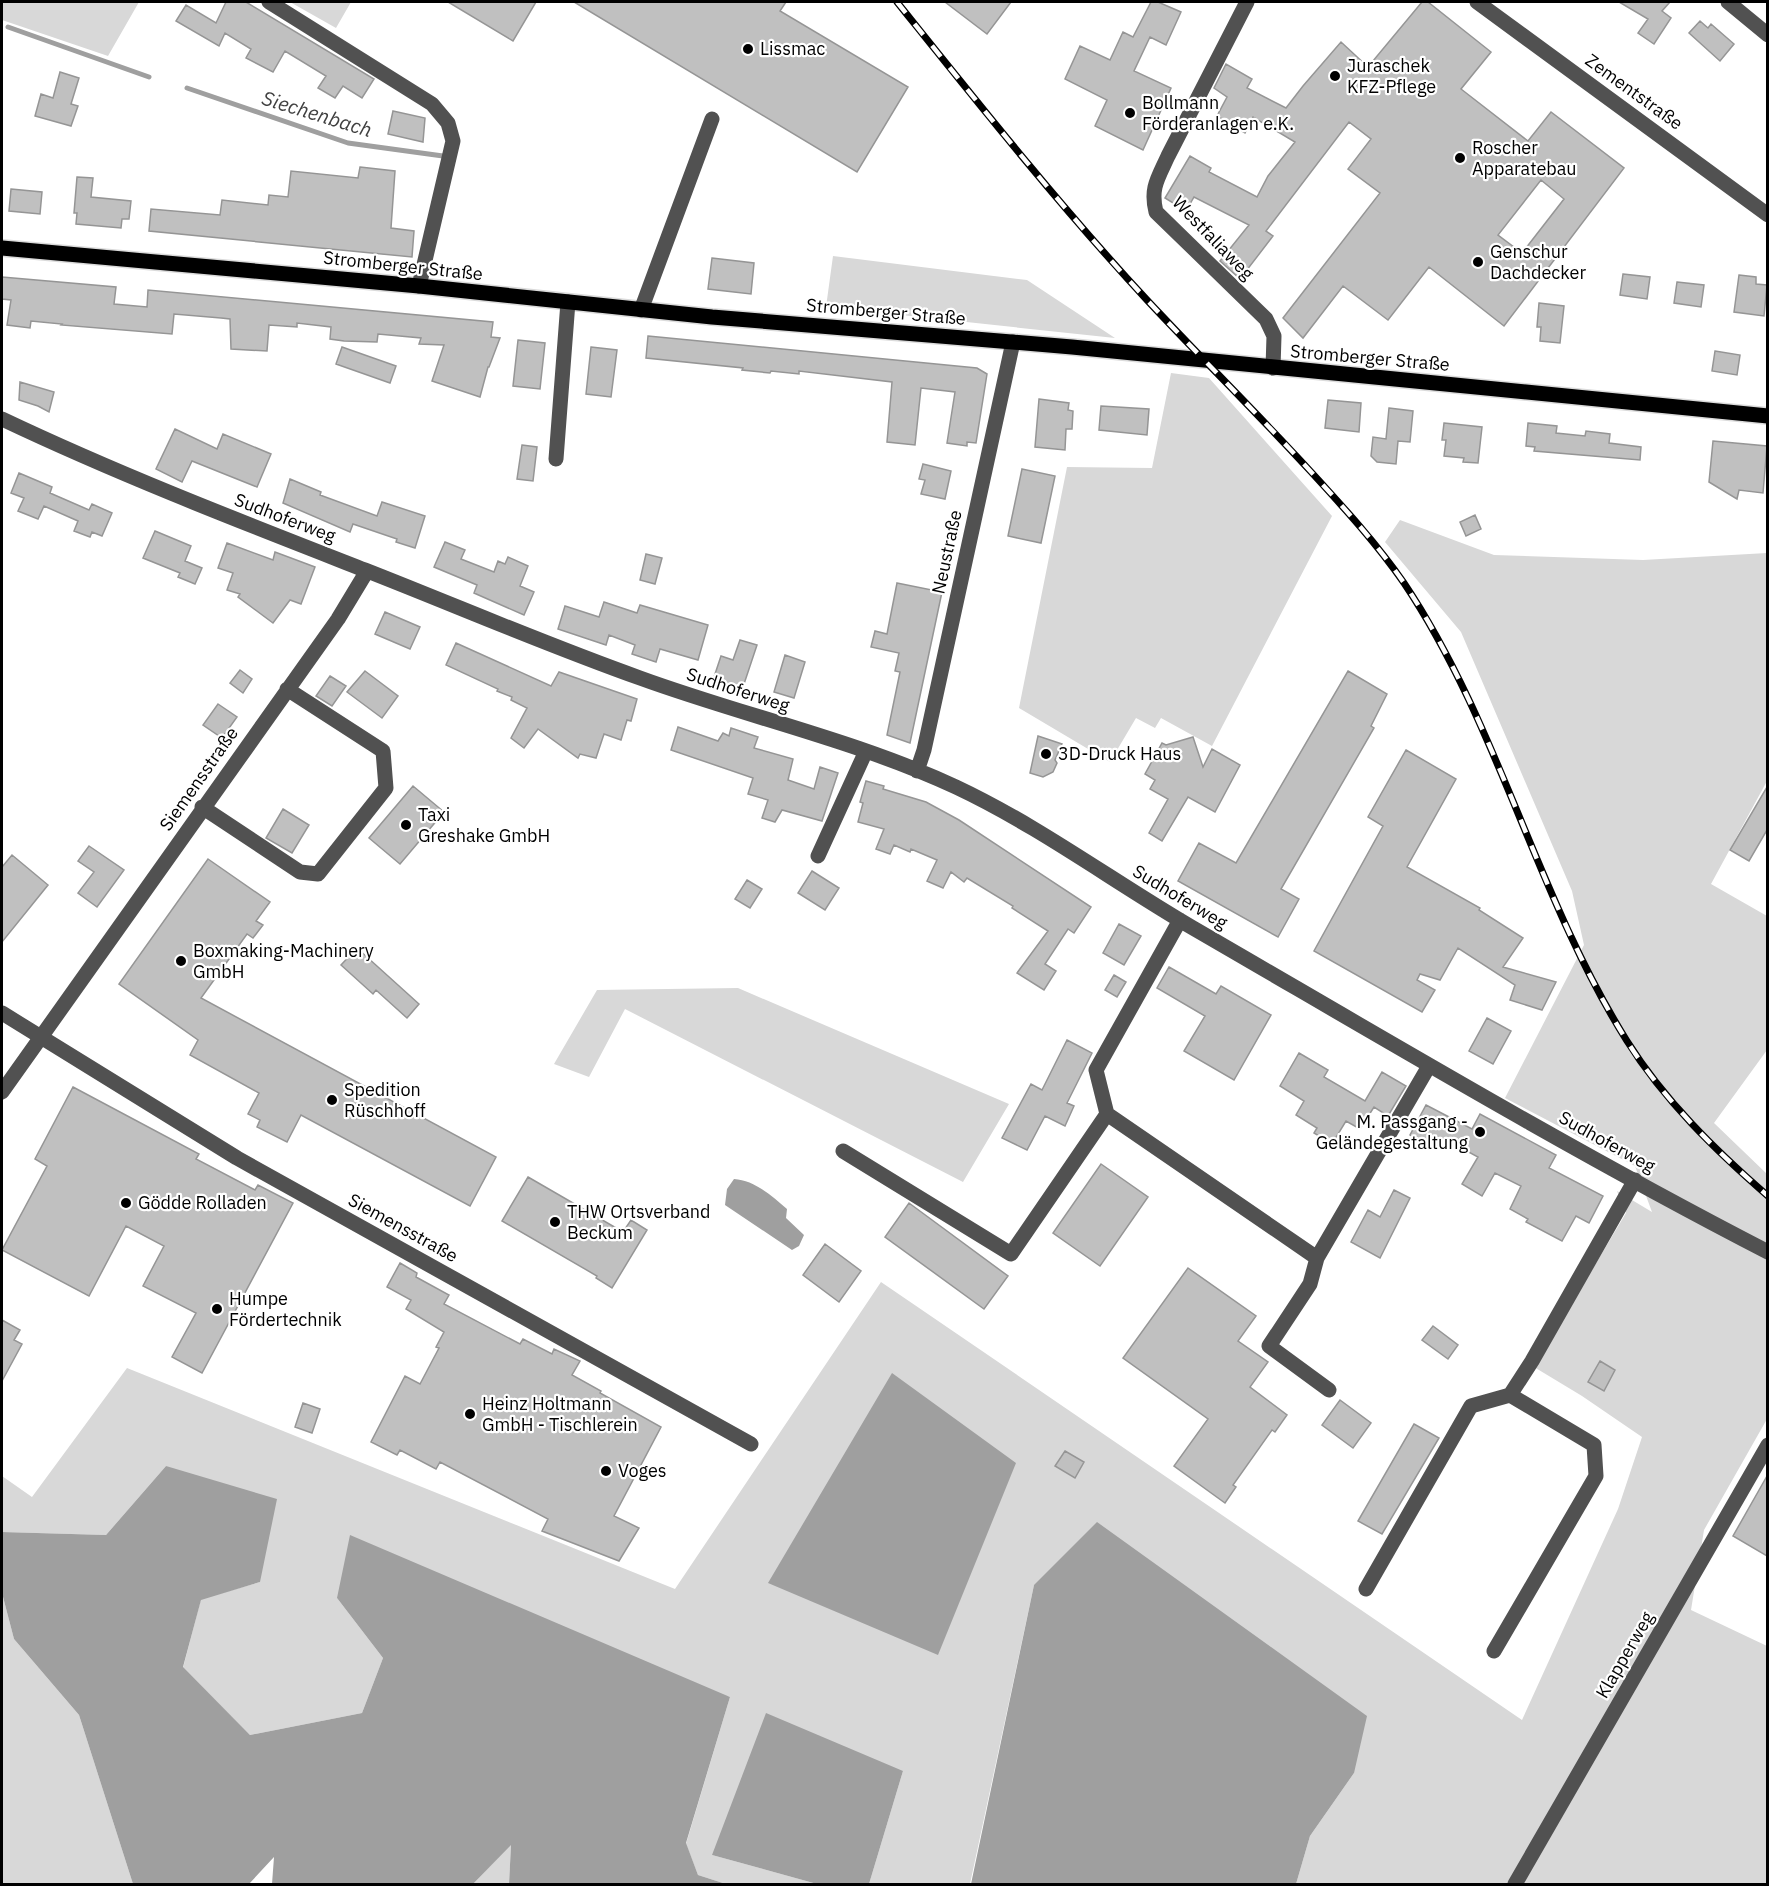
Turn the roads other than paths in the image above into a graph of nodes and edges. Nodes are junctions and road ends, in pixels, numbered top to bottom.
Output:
1 (269, 2) edge
2 (1246, 2) edge
3 (1477, 2) edge
4 (1728, 2) edge
5 (1767, 35) edge
6 (712, 119) dead end
7 (1767, 215) edge
8 (2, 248) edge
9 (419, 286) junction
10 (568, 302) junction
11 (641, 310) junction
12 (1013, 342) junction
13 (1273, 368) junction
14 (1767, 416) edge
15 (2, 419) edge
16 (556, 459) dead end
17 (367, 571) junction
18 (287, 689) junction
19 (866, 751) junction
20 (917, 771) junction
21 (202, 807) junction
22 (818, 856) dead end
23 (1180, 920) junction
24 (2, 1013) edge
25 (40, 1038) junction
26 (1429, 1065) junction
27 (2, 1092) edge
28 (1107, 1114) junction
29 (843, 1151) dead end
30 (1635, 1180) junction
31 (1767, 1252) edge
32 (1317, 1258) junction
33 (1329, 1390) dead end
34 (1510, 1395) junction
35 (751, 1444) dead end
36 (1767, 1445) edge
37 (1366, 1589) dead end
38 (1494, 1651) dead end
39 (1515, 1884) edge

1 - 9 street
2 - 13 street, Westfaliaweg
3 - 7 street, Zementstraße
4 - 5 street
6 - 11 street
8 - 9 main road, Stromberger Straße
9 - 10 main road, Stromberger Straße
10 - 11 main road, Stromberger Straße
10 - 16 street
11 - 12 main road, Stromberger Straße
12 - 13 main road, Stromberger Straße
12 - 20 street, Neustraße
13 - 14 main road, Stromberger Straße
15 - 17 street, Sudhoferweg
17 - 18 street, Siemensstraße
17 - 19 street, Sudhoferweg
18 - 21 street, Siemensstraße
18 - 21 street
19 - 20 street, Sudhoferweg
19 - 22 street
20 - 23 street, Sudhoferweg
21 - 25 street, Siemensstraße
23 - 26 street, Sudhoferweg
23 - 28 street
24 - 25 street, Siemensstraße
25 - 27 street, Siemensstraße
25 - 35 street, Siemensstraße
26 - 30 street, Sudhoferweg
26 - 32 street
28 - 29 street
28 - 32 street
30 - 31 street, Sudhoferweg
30 - 34 street
32 - 33 street
34 - 37 street
34 - 38 street
36 - 39 street, Klapperweg

